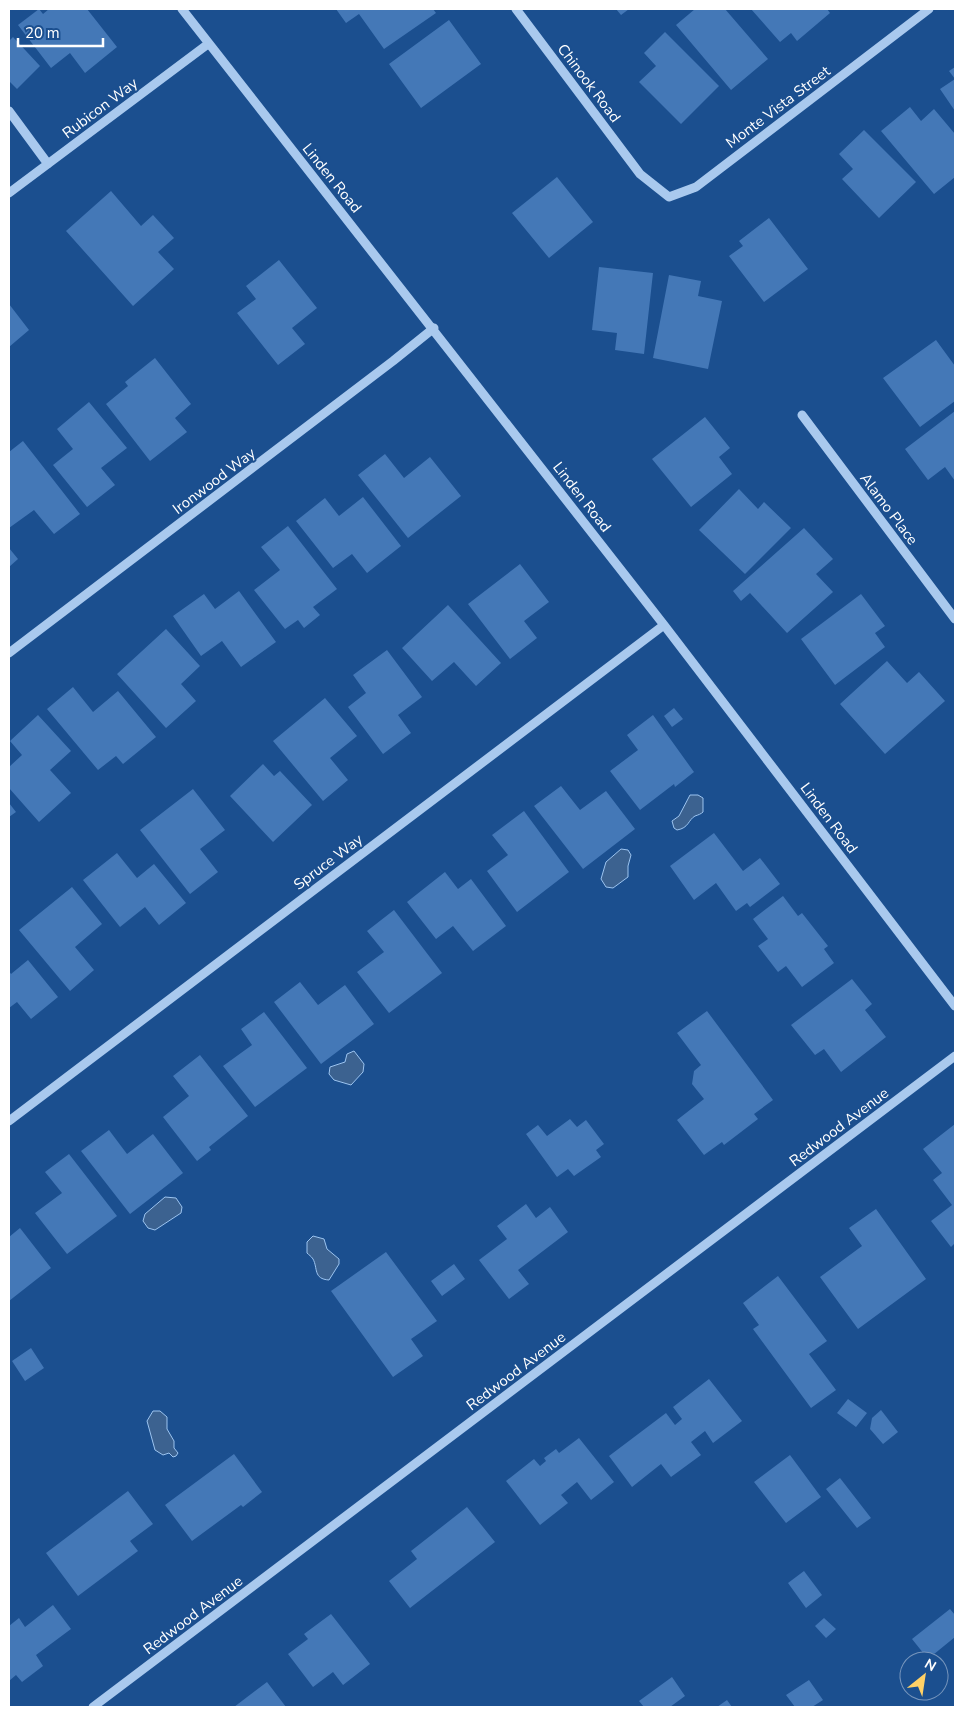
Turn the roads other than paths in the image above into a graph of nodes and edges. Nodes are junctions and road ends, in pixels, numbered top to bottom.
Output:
1 (182, 9) edge
2 (516, 9) edge
3 (929, 9) edge
4 (208, 44) junction
5 (9, 111) edge
6 (48, 164) junction
7 (640, 174) joint
8 (9, 193) edge
9 (434, 328) junction
10 (802, 415) dead end
11 (955, 619) edge
12 (664, 625) junction
13 (9, 653) edge
14 (955, 1006) edge
15 (955, 1056) edge
16 (9, 1121) edge
17 (93, 1707) edge

1 - 4 street, Linden Road
2 - 7 street, Chinook Road
3 - 7 street, Monte Vista Street
4 - 6 street, Rubicon Way
4 - 9 street, Linden Road
5 - 6 street
6 - 8 street, Rubicon Way
9 - 12 street, Linden Road
9 - 13 street, Ironwood Way
10 - 11 street, Alamo Place
12 - 14 street, Linden Road
12 - 16 street, Spruce Way
15 - 17 street, Redwood Avenue

